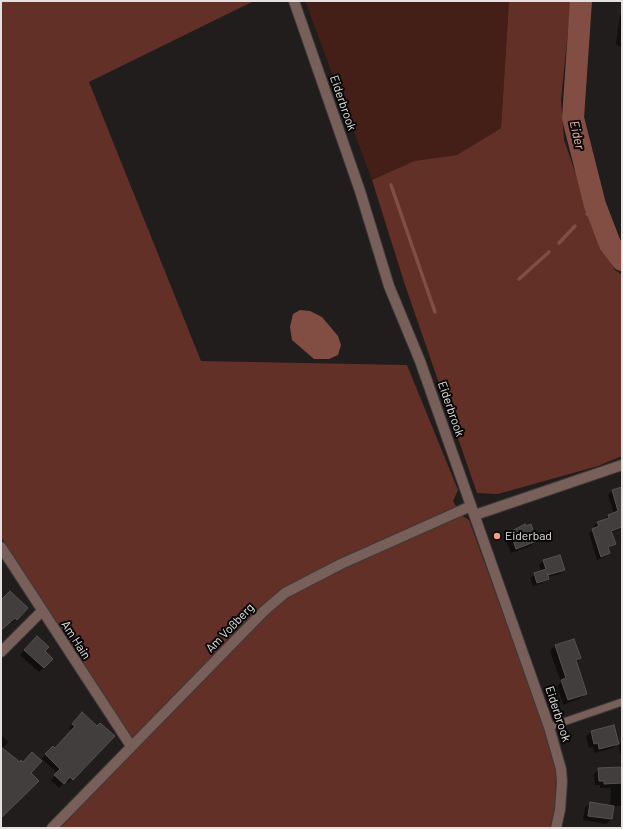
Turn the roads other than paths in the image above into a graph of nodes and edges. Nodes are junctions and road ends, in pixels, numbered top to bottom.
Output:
1 (294, 1) edge
2 (622, 465) edge
3 (473, 511) junction
4 (1, 547) edge
5 (42, 611) junction
6 (1, 652) edge
7 (622, 702) edge
8 (549, 727) junction
9 (131, 746) junction
10 (52, 828) edge
11 (556, 828) edge

1 - 3 street, Eiderbrook
2 - 3 street, Am Voßberg
3 - 8 street, Eiderbrook
3 - 9 street, Am Voßberg
4 - 5 street, Am Hain
5 - 6 street
5 - 9 street, Am Hain
7 - 8 lane
8 - 11 street, Eiderbrook
9 - 10 street, Am Voßberg

